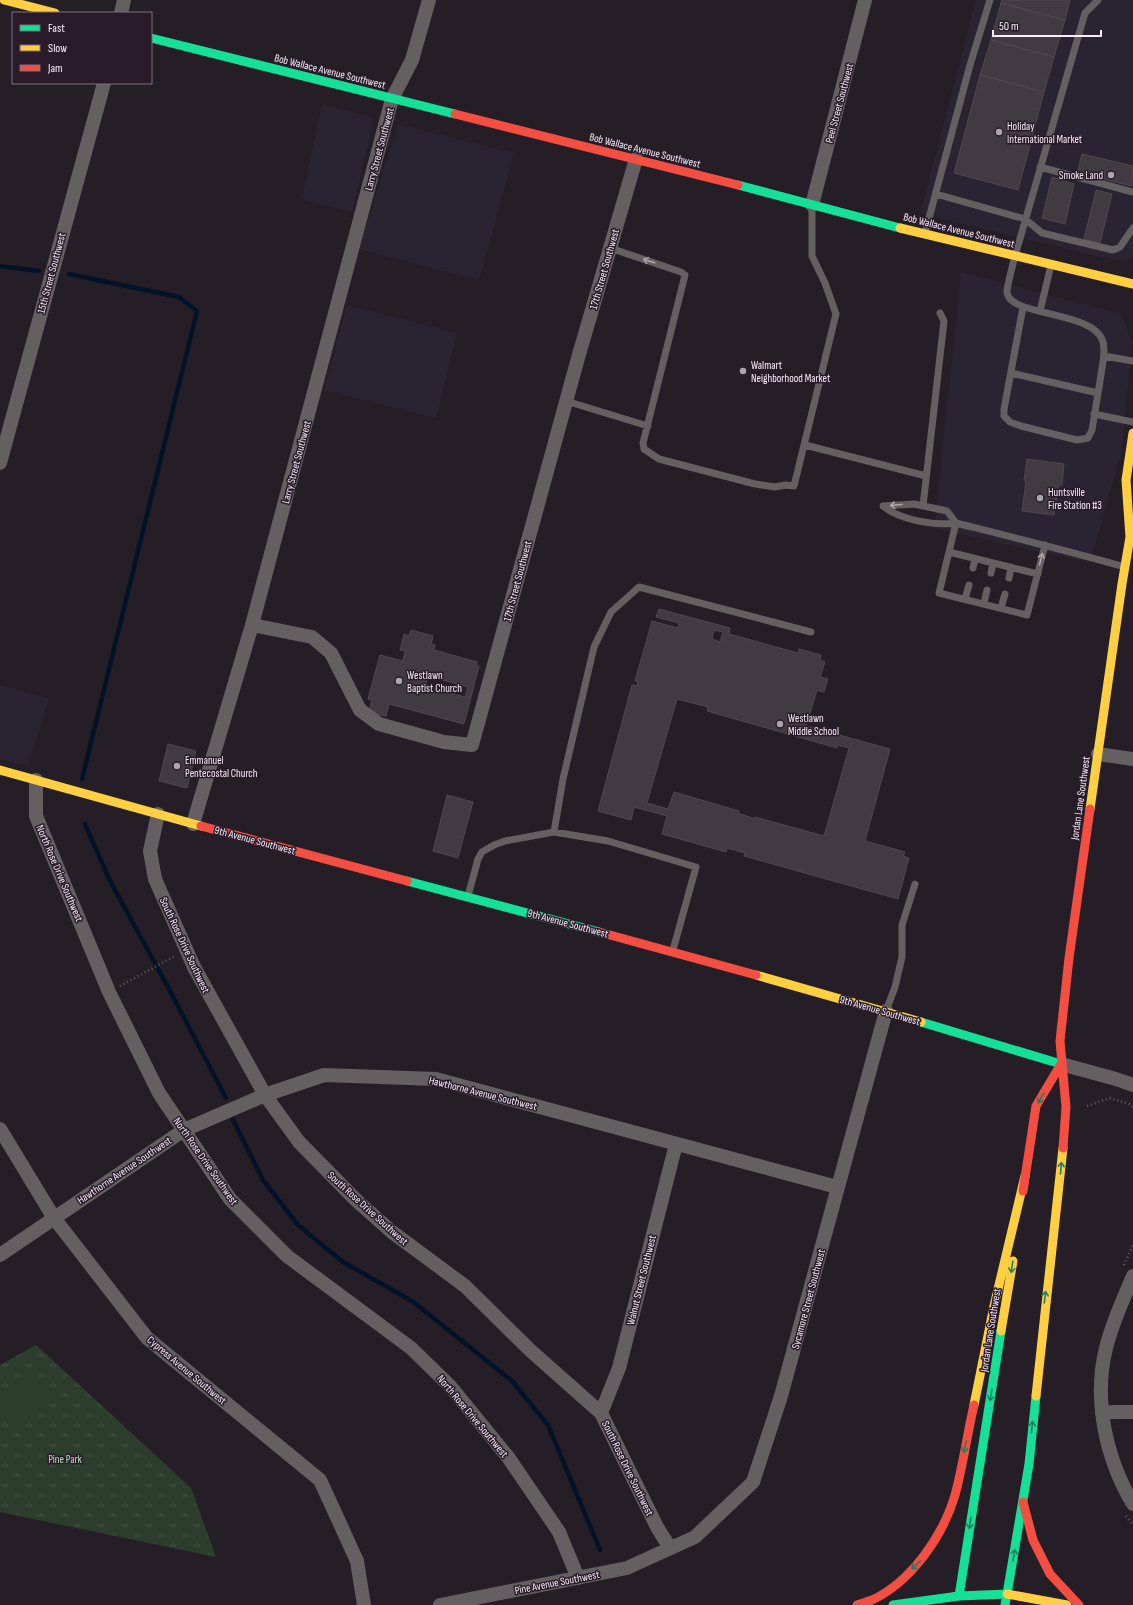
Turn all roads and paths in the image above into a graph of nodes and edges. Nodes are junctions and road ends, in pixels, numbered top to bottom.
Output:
1 (4, 0) edge
2 (124, 0) edge
3 (429, 0) edge
4 (865, 0) edge
5 (990, 0) edge
6 (1098, 0) edge
7 (51, 12) edge
8 (121, 12) edge
9 (152, 38) edge
10 (104, 84) edge
11 (392, 99) junction
12 (636, 160) junction
13 (1040, 167) junction
14 (1133, 192) edge
15 (936, 194) junction
16 (812, 205) junction
17 (1025, 219) junction
18 (1133, 228) edge
19 (925, 234) junction
20 (610, 248) junction
21 (1015, 256) junction
22 (1052, 265) junction
23 (1133, 284) edge
24 (1023, 306) junction
25 (1040, 311) junction
26 (940, 314) dead end
27 (1104, 356) junction
28 (1133, 361) edge
29 (1011, 373) junction
30 (1098, 393) junction
31 (566, 401) junction
32 (1094, 414) junction
33 (1133, 422) edge
34 (648, 426) junction
35 (1133, 433) edge
36 (804, 445) junction
37 (0, 463) edge
38 (926, 476) junction
39 (923, 506) junction
40 (956, 523) junction
41 (1132, 533) edge
42 (1045, 545) junction
43 (949, 552) junction
44 (975, 559) junction
45 (993, 563) junction
46 (1011, 567) junction
47 (1126, 567) junction
48 (973, 568) dead end
49 (991, 573) dead end
50 (1038, 574) junction
51 (1009, 578) dead end
52 (969, 585) dead end
53 (987, 590) dead end
54 (1005, 594) dead end
55 (965, 599) junction
56 (984, 604) junction
57 (1001, 608) junction
58 (252, 625) junction
59 (811, 632) dead end
60 (1098, 754) junction
61 (1133, 759) edge
62 (0, 770) edge
63 (36, 780) junction
64 (158, 814) junction
65 (193, 824) junction
66 (554, 832) junction
67 (915, 884) dead end
68 (468, 896) junction
69 (673, 952) junction
70 (164, 962) dead end
71 (109, 992) junction
72 (886, 1011) junction
73 (1061, 1064) junction
74 (1133, 1085) edge
75 (265, 1094) junction
76 (1087, 1106) dead end
77 (1133, 1107) edge
78 (0, 1129) edge
79 (184, 1130) junction
80 (676, 1144) junction
81 (1025, 1176) junction
82 (837, 1187) junction
83 (54, 1218) junction
84 (0, 1255) edge
85 (1133, 1276) edge
86 (1133, 1412) edge
87 (601, 1413) junction
88 (1102, 1413) junction
89 (1023, 1502) junction
90 (1133, 1504) edge
91 (670, 1548) junction
92 (578, 1578) junction
93 (1007, 1594) junction
94 (958, 1601) edge
95 (364, 1605) edge
96 (440, 1605) edge
97 (857, 1605) edge
98 (894, 1605) edge
99 (1005, 1605) edge
100 (1067, 1605) edge
101 (1079, 1605) edge

1 - 7 main road
2 - 8 street
3 - 11 street, Larry Street Southwest
4 - 16 street, Peel Street Southwest
5 - 15 lane
6 - 13 lane
9 - 11 main road, Bob Wallace Avenue Southwest
10 - 37 street, 15th Street Southwest
11 - 12 main road, Bob Wallace Avenue Southwest
11 - 58 street, Larry Street Southwest
12 - 16 main road, Bob Wallace Avenue Southwest
12 - 20 street, 17th Street Southwest
13 - 14 lane
13 - 17 lane
15 - 17 lane
15 - 19 lane
16 - 19 main road, Bob Wallace Avenue Southwest
16 - 36 lane
17 - 18 lane
17 - 21 lane
19 - 21 main road, Bob Wallace Avenue Southwest
20 - 31 street, 17th Street Southwest
34 -> 20 lane
21 - 22 main road, Bob Wallace Avenue Southwest
21 - 24 lane
22 - 23 main road, Bob Wallace Avenue Southwest
22 - 25 lane
24 - 25 lane
24 - 29 lane
25 - 27 lane
26 - 38 lane
27 - 28 lane
27 - 30 lane
29 - 30 lane
29 - 32 lane
30 - 32 lane
31 - 34 lane
31 - 58 street, 17th Street Southwest
32 - 33 lane
34 - 36 lane
35 - 41 main road, Jordan Lane Southwest
36 - 38 lane
38 - 39 lane
39 - 40 lane
39 -> 40 lane
40 - 42 lane
40 - 43 lane
41 - 47 main road, Jordan Lane Southwest
42 - 47 lane
50 -> 42 lane
43 - 44 lane
43 - 55 lane
44 - 45 lane
44 - 48 lane
45 - 46 lane
45 - 49 lane
46 - 50 lane
46 - 51 lane
47 - 60 main road, Jordan Lane Southwest
50 - 57 lane
52 - 55 lane
53 - 56 lane
54 - 57 lane
55 - 56 lane
56 - 57 lane
58 - 65 street, Larry Street Southwest
59 - 66 lane
60 - 61 street
60 - 73 main road, Jordan Lane Southwest
62 - 63 main road, 9th Avenue Southwest
63 - 64 main road, 9th Avenue Southwest
63 - 71 street, North Rose Drive Southwest
64 - 65 main road, 9th Avenue Southwest
64 - 75 street, South Rose Drive Southwest
65 - 68 main road, 9th Avenue Southwest
66 - 68 lane
66 - 69 lane
67 - 72 lane
68 - 69 main road, 9th Avenue Southwest
69 - 72 main road, 9th Avenue Southwest
70 - 71 path
71 - 79 street, North Rose Drive Southwest
72 - 73 main road, 9th Avenue Southwest
72 - 82 street, Sycamore Street Southwest
73 - 74 street, 9th Avenue Southwest
73 -> 81 main road, Jordan Lane Southwest
89 -> 73 main road, Jordan Lane Southwest
75 - 79 street, Hawthorne Avenue Southwest
75 - 80 street, Hawthorne Avenue Southwest
75 - 87 street, South Rose Drive Southwest
76 - 77 path
78 - 83 street, Cypress Avenue Southwest
79 - 83 street, Hawthorne Avenue Southwest
79 - 92 street, North Rose Drive Southwest
80 - 82 street, Hawthorne Avenue Southwest
80 - 87 street, Walnut Street Southwest
81 -> 94 main road, Jordan Lane Southwest
81 -> 97 main road
82 - 91 street, Sycamore Street Southwest
83 - 84 street, Hawthorne Avenue Southwest
83 - 95 street, Cypress Avenue Southwest
85 - 88 street
86 - 88 street
87 - 91 street, South Rose Drive Southwest
88 - 90 street
93 -> 89 main road, Jordan Lane Southwest
89 - 101 main road
91 - 92 street, Pine Avenue Southwest
92 - 96 street, Pine Avenue Southwest
93 - 94 main road
93 - 99 main road, Jordan Lane Southwest
93 - 100 main road
94 - 98 main road

